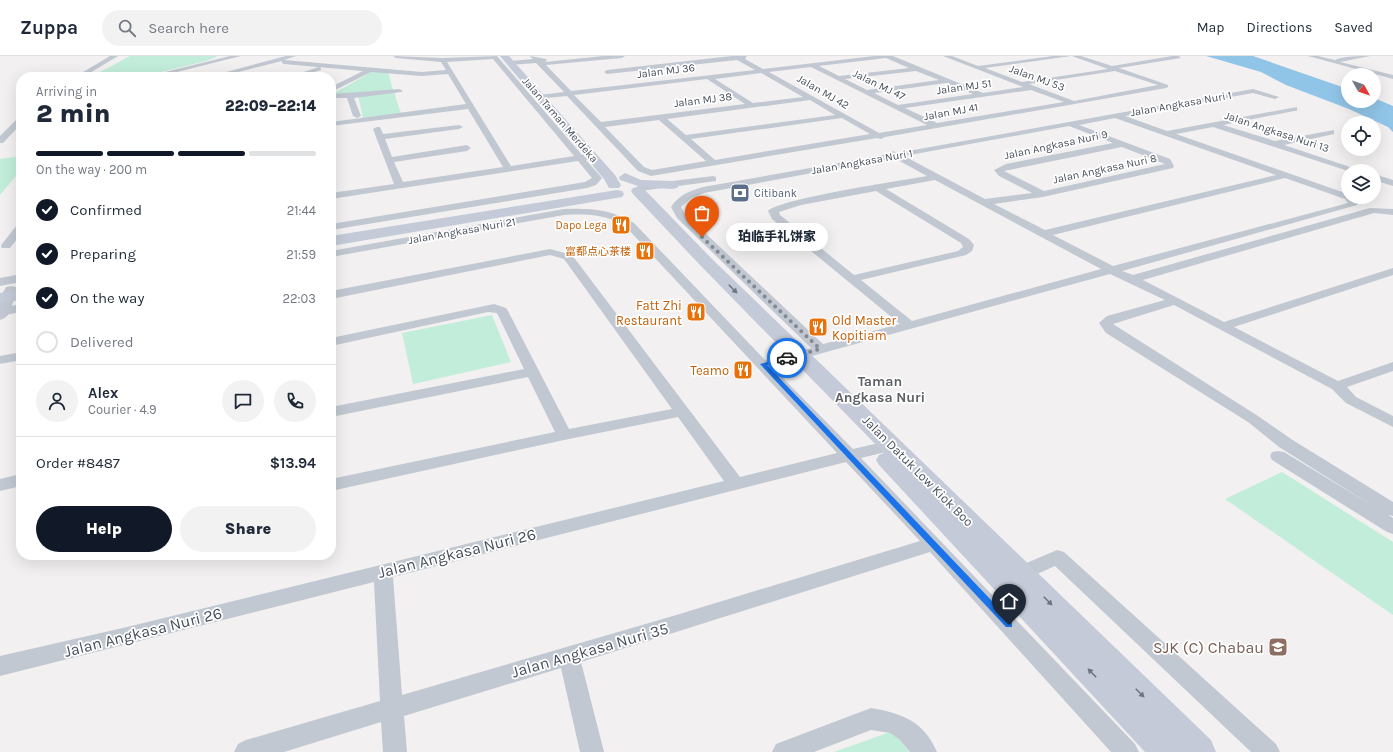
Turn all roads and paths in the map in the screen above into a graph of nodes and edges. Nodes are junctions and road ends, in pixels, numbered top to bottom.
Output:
1 (115, 56) edge
2 (124, 56) edge
3 (238, 56) edge
4 (295, 56) edge
5 (396, 56) edge
6 (581, 56) edge
7 (622, 56) edge
8 (752, 56) edge
9 (838, 56) edge
10 (886, 56) edge
11 (890, 56) edge
12 (946, 56) edge
13 (1015, 56) edge
14 (1068, 56) edge
15 (1075, 56) edge
16 (1175, 56) edge
17 (1311, 56) edge
18 (1367, 56) edge
19 (306, 57) edge
20 (736, 57) edge
21 (512, 59) edge
22 (592, 59) junction
23 (442, 60) junction
24 (537, 60) edge
25 (848, 61) junction
26 (1029, 61) junction
27 (1330, 61) junction
28 (284, 62) junction
29 (811, 65) junction
30 (328, 67) junction
31 (978, 67) junction
32 (603, 68) junction
33 (1114, 68) junction
34 (916, 69) junction
35 (369, 70) junction
36 (762, 71) junction
37 (87, 72) edge
38 (96, 72) edge
39 (169, 72) edge
40 (231, 72) edge
41 (245, 72) edge
42 (310, 72) edge
43 (448, 72) junction
44 (1392, 76) edge
45 (708, 77) junction
46 (838, 78) junction
47 (394, 81) junction
48 (947, 81) junction
49 (1022, 84) junction
50 (336, 87) edge
51 (624, 87) junction
52 (1033, 88) junction
53 (867, 92) junction
54 (569, 93) junction
55 (983, 95) junction
56 (336, 96) edge
57 (350, 96) junction
58 (545, 96) junction
59 (1274, 97) dead end
60 (811, 98) junction
61 (1074, 103) junction
62 (471, 106) junction
63 (753, 106) junction
64 (406, 107) junction
65 (898, 107) junction
66 (1086, 107) dead end
67 (1294, 109) dead end
68 (357, 116) dead end
69 (842, 116) junction
70 (1116, 116) junction
71 (661, 117) junction
72 (373, 118) junction
73 (336, 123) edge
74 (1070, 124) junction
75 (1214, 124) junction
76 (598, 125) junction
77 (936, 126) junction
78 (459, 127) dead end
79 (16, 129) edge
80 (16, 131) edge
81 (1331, 132) dead end
82 (1166, 133) junction
83 (878, 136) junction
84 (381, 137) junction
85 (684, 138) junction
86 (0, 141) edge
87 (1122, 144) junction
88 (1275, 144) junction
89 (887, 146) junction
90 (467, 148) dead end
91 (0, 152) edge
92 (897, 156) junction
93 (586, 158) junction
94 (390, 160) junction
95 (713, 163) junction
96 (694, 166) junction
97 (1341, 166) edge
98 (508, 168) junction
99 (1286, 175) junction
100 (937, 177) junction
101 (1381, 179) edge
102 (708, 180) junction
103 (1393, 183) edge
104 (676, 184) junction
105 (399, 185) junction
106 (878, 188) junction
107 (627, 193) junction
108 (1043, 194) junction
109 (336, 195) edge
110 (1341, 195) edge
111 (581, 196) junction
112 (983, 202) junction
113 (1352, 204) edge
114 (1393, 212) edge
115 (336, 226) edge
116 (16, 232) edge
117 (1043, 234) junction
118 (336, 235) edge
119 (336, 240) edge
120 (16, 245) edge
121 (3, 246) edge
122 (336, 253) edge
123 (1111, 270) junction
124 (1393, 271) edge
125 (851, 279) junction
126 (1132, 279) junction
127 (336, 294) edge
128 (1176, 301) junction
129 (909, 325) junction
130 (1224, 326) junction
131 (336, 341) edge
132 (820, 349) junction
133 (16, 357) edge
134 (793, 357) junction
135 (0, 360) edge
136 (763, 364) junction
137 (1393, 366) edge
138 (532, 372) junction
139 (1337, 386) junction
140 (336, 411) edge
141 (682, 412) junction
142 (1393, 422) edge
143 (564, 435) junction
144 (884, 447) junction
145 (849, 455) junction
146 (1278, 456) dead end
147 (16, 481) edge
148 (735, 483) junction
149 (336, 484) edge
150 (0, 485) edge
151 (1393, 510) edge
152 (1393, 527) edge
153 (934, 544) junction
154 (383, 571) junction
155 (1012, 577) junction
156 (569, 656) junction
157 (0, 666) edge
158 (392, 708) junction
159 (246, 752) edge
160 (394, 752) edge
161 (592, 752) edge
162 (784, 752) edge
163 (925, 752) edge
164 (1127, 752) edge
165 (1168, 752) edge
166 (1199, 752) edge
167 (1268, 752) edge

1 - 37 street
2 - 38 street
3 - 39 street
4 - 40 street
5 - 23 street
6 - 24 street
7 - 22 street
8 - 20 street
9 - 25 street
10 - 11 street, Jalan MJ 36
10 - 25 street, Jalan MJ 36
10 - 34 street
12 - 31 street, Jalan MJ 53
13 - 26 street
14 - 26 street
15 - 33 street, Jalan MJ 41
16 - 33 street
17 - 27 street
18 - 27 street
19 - 28 street
20 - 32 street
20 - 36 street, Jalan MJ 42
21 - 24 street
21 - 58 main road, Jalan Taman Merdeka
22 - 24 street
22 - 32 street
23 - 43 street
23 - 93 street
24 - 54 street
25 - 29 street, Jalan MJ 36
26 - 31 street
27 - 44 street
28 - 30 street
28 - 41 street
29 - 36 street, Jalan MJ 36
29 - 46 street, Jalan MJ 47
30 - 35 street
30 - 42 street
31 - 49 street, Jalan MJ 53
32 - 51 street
33 - 49 street
33 - 61 street, Jalan MJ 41
34 - 46 street
34 - 48 street
35 - 47 street
35 - 50 street
36 - 45 street, Jalan MJ 36
36 - 60 street, Jalan MJ 42
43 - 47 street
43 - 62 street
45 - 51 street, Jalan MJ 36
45 - 63 street
46 - 53 street, Jalan MJ 47
47 - 57 street
47 - 64 street
48 - 53 street
48 - 55 street
49 - 52 street, Jalan MJ 53
51 - 54 street, Jalan MJ 36
52 - 55 street, Jalan MJ 51
52 - 61 street, Jalan MJ 53
53 - 65 street, Jalan MJ 47
54 - 58 street, Jalan MJ 36
54 - 76 street
55 - 65 street, Jalan MJ 51
56 - 57 street
57 - 68 street
58 - 93 main road, Jalan Taman Merdeka
58 - 107 main road, Jalan Taman Merdeka
59 - 70 street, Jalan Angkasa Nuri 1
60 - 63 street, Jalan MJ 38
60 - 69 street, Jalan MJ 42
61 - 66 street, Jalan MJ 53
61 - 77 street, Jalan MJ 41
62 - 64 street
62 - 98 street
63 - 71 street, Jalan MJ 38
64 - 72 street
65 - 77 street, Jalan MJ 47
67 - 75 street
69 - 83 street, Jalan MJ 42
69 - 85 street
70 - 74 street, Jalan Angkasa Nuri 1
70 - 82 street
70 - 89 street
71 - 76 street, Jalan MJ 38
71 - 85 street
72 - 73 street
72 - 84 street
74 - 87 street, Jalan Angkasa Nuri 8
74 - 92 street, Jalan Angkasa Nuri 1
75 - 82 street
75 - 88 street, Jalan Angkasa Nuri 13
76 - 96 street, Jalan MJ 41
77 - 83 street, Jalan MJ 41
78 - 84 street
79 - 86 street
80 - 91 street
81 - 88 street
82 - 99 street
83 - 89 street, Jalan MJ 42
83 - 95 street, Jalan MJ 41
84 - 94 street
85 - 95 street
87 - 108 street, Jalan Angkasa Nuri 9
87 - 108 street, Jalan Angkasa Nuri 8
88 - 97 street, Jalan Angkasa Nuri 13
89 - 92 street, Jalan MJ 42
89 - 102 street
90 - 94 street
92 - 100 street, Jalan MJ 42
92 - 132 street, Jalan Angkasa Nuri 1
93 - 98 street
93 - 107 main road, Jalan Taman Merdeka
93 - 115 street
94 - 105 street
95 - 96 street, Jalan MJ 41
96 - 102 street
98 - 105 street
99 - 110 street
99 - 117 street
100 - 106 street
100 - 112 street, Jalan MJ 42
101 - 103 street
102 - 104 street
104 - 107 street
104 - 107 main road
104 - 107 main road
105 - 109 street
106 - 125 street
106 - 125 street
107 - 111 main road
107 - 134 main road, Jalan Datuk Low Kiok Boo
108 - 112 street, Jalan Angkasa Nuri 8
111 - 118 main road
111 - 119 main road
112 - 117 street, Jalan MJ 42
113 - 123 street
114 - 126 street
116 - 121 street
117 - 123 street, Jalan MJ 42
120 - 121 street
122 - 136 street, Jalan Angkasa Nuri 21
123 - 126 street, Jalan MJ 42
123 - 129 street
124 - 130 street
125 - 129 street
126 - 128 street, Jalan MJ 42
127 - 141 street
128 - 130 street, Jalan MJ 42
128 - 151 street
129 - 132 street
130 - 139 street, Jalan MJ 42
131 - 138 street
132 - 134 street
133 - 135 street
134 - 136 street
134 - 144 main road, Jalan Datuk Low Kiok Boo
136 - 145 street, Jalan Angkasa Nuri 21
137 - 139 street
138 - 140 street
138 - 143 street
139 - 142 street, Jalan MJ 42
141 - 143 street
141 - 148 street
143 - 149 street
144 - 145 street, Jalan Angkasa Nuri 26
144 - 155 main road, Jalan Datuk Low Kiok Boo
145 - 148 street, Jalan Angkasa Nuri 26
145 - 153 street
146 - 152 street
147 - 150 street
148 - 154 street, Jalan Angkasa Nuri 26
153 - 156 street, Jalan Angkasa Nuri 35
153 - 164 street
154 - 157 street, Jalan Angkasa Nuri 26
154 - 158 street
165 -> 155 main road, Jalan Datuk Low Kiok Boo
155 -> 166 main road, Jalan Datuk Low Kiok Boo
155 - 167 street
156 - 158 street, Jalan Angkasa Nuri 35
156 - 161 street
158 - 159 street, Jalan Angkasa Nuri 35
158 - 160 street
162 - 163 street

